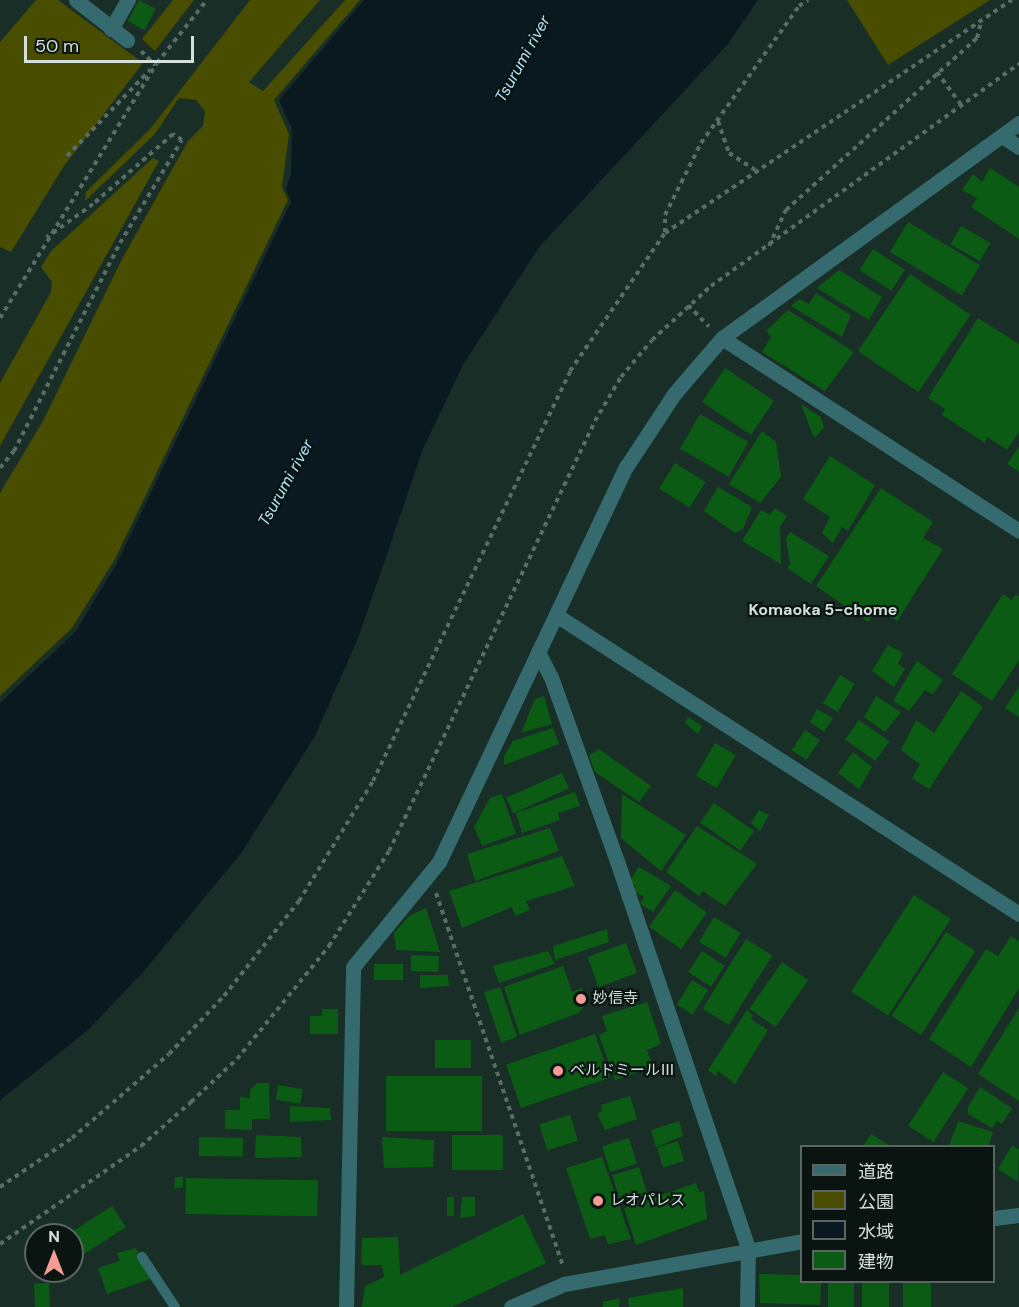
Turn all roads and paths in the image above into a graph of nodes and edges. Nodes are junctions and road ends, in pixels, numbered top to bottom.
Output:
1 (76, 0) edge
2 (128, 0) edge
3 (207, 0) edge
4 (808, 0) edge
5 (1012, 0) edge
6 (981, 21) junction
7 (111, 29) junction
8 (127, 40) dead end
9 (157, 63) junction
10 (1019, 64) edge
11 (937, 72) junction
12 (962, 106) junction
13 (718, 120) junction
14 (1019, 123) edge
15 (1002, 136) junction
16 (1019, 147) edge
17 (67, 156) dead end
18 (754, 170) junction
19 (665, 232) junction
20 (47, 237) junction
21 (768, 246) junction
22 (688, 305) junction
23 (0, 318) edge
24 (717, 334) junction
25 (0, 468) edge
26 (1019, 531) edge
27 (556, 615) junction
28 (538, 652) junction
29 (430, 876) junction
30 (1019, 914) edge
31 (0, 1187) edge
32 (1019, 1215) edge
33 (995, 1218) edge
34 (800, 1241) edge
35 (0, 1244) edge
36 (748, 1249) junction
37 (142, 1257) dead end
38 (564, 1284) junction
39 (175, 1307) edge
40 (346, 1307) edge
41 (512, 1307) edge
42 (747, 1307) edge

1 - 7 street
2 - 7 street
3 - 9 path
4 - 13 path
5 - 6 path
6 - 11 path
6 - 18 path
7 - 8 street
9 - 17 path
9 - 20 path
10 - 12 path
11 - 12 path
11 - 21 path
12 - 21 path
13 - 18 path
13 - 19 path
14 - 15 street
15 - 16 street
15 - 24 street
18 - 19 path
19 - 31 path
20 - 23 path
20 - 25 path
21 - 22 path
22 - 24 path
22 - 35 path
24 - 26 street
24 - 27 street
27 - 28 street
27 - 30 street
28 - 29 street
28 - 36 street
29 - 38 path
29 - 40 street
32 - 33 street
34 - 36 street
36 - 38 street
36 - 42 street
37 - 39 lane
38 - 41 street

